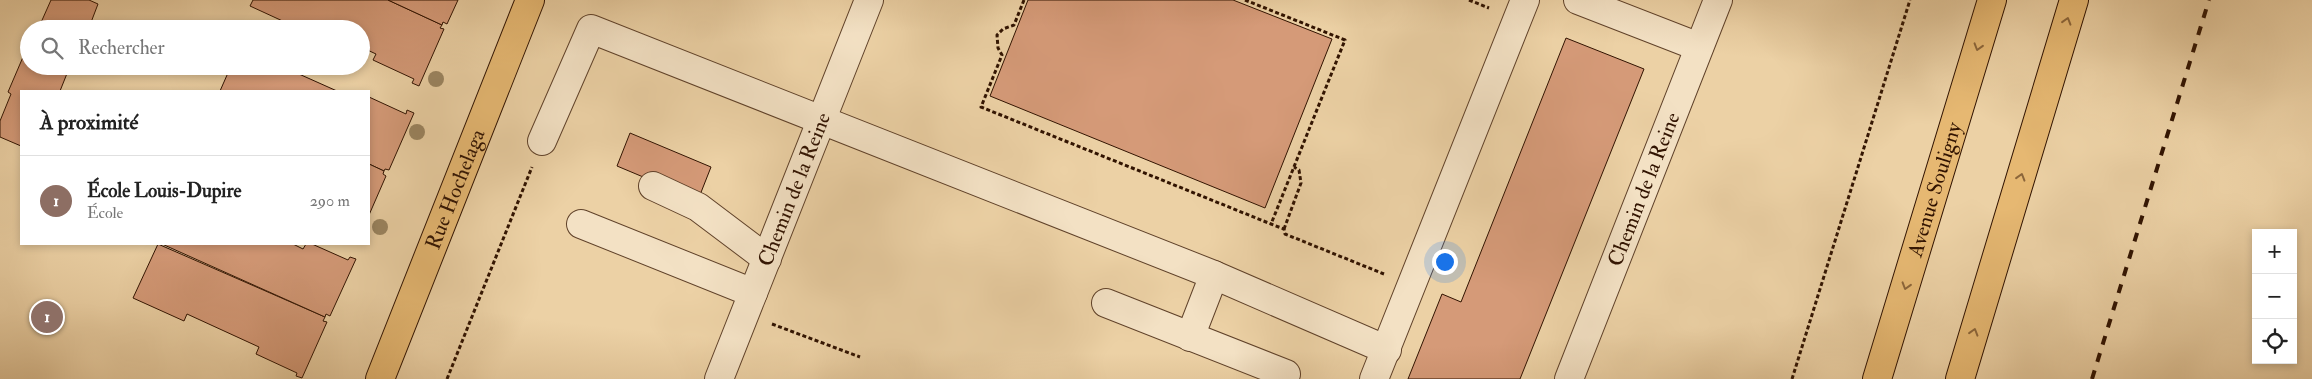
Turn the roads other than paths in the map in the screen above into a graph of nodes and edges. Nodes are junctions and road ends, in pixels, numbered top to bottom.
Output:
1 (530, 0) edge
2 (869, 0) edge
3 (1525, 0) edge
4 (1578, 0) edge
5 (1718, 0) edge
6 (1992, 0) edge
7 (2074, 0) edge
8 (1620, 8) edge
9 (1698, 47) junction
10 (822, 119) junction
11 (542, 141) road end
12 (653, 186) dead end
13 (581, 224) dead end
14 (766, 259) junction
15 (1214, 275) junction
16 (753, 293) junction
17 (1106, 303) dead end
18 (1190, 337) junction
19 (1387, 350) junction
20 (1286, 374) dead end
21 (380, 379) edge
22 (719, 379) edge
23 (1374, 379) edge
24 (1569, 379) edge
25 (1877, 379) edge
26 (1960, 379) edge

1 - 21 main road, Rue Hochelaga
2 - 10 lane, Chemin de la Reine
3 - 19 lane
4 - 8 lane
5 - 9 lane, Chemin de la Reine
6 -> 25 main road, Avenue Souligny
26 -> 7 main road
8 - 9 lane
9 - 24 lane, Chemin de la Reine
10 - 11 lane
10 - 14 lane, Chemin de la Reine
10 - 15 lane
12 - 14 lane
13 - 16 lane
14 - 16 lane, Chemin de la Reine
15 - 18 lane
15 - 19 lane
16 - 22 lane, Chemin de la Reine
17 - 18 lane
18 - 20 lane
19 - 23 lane

